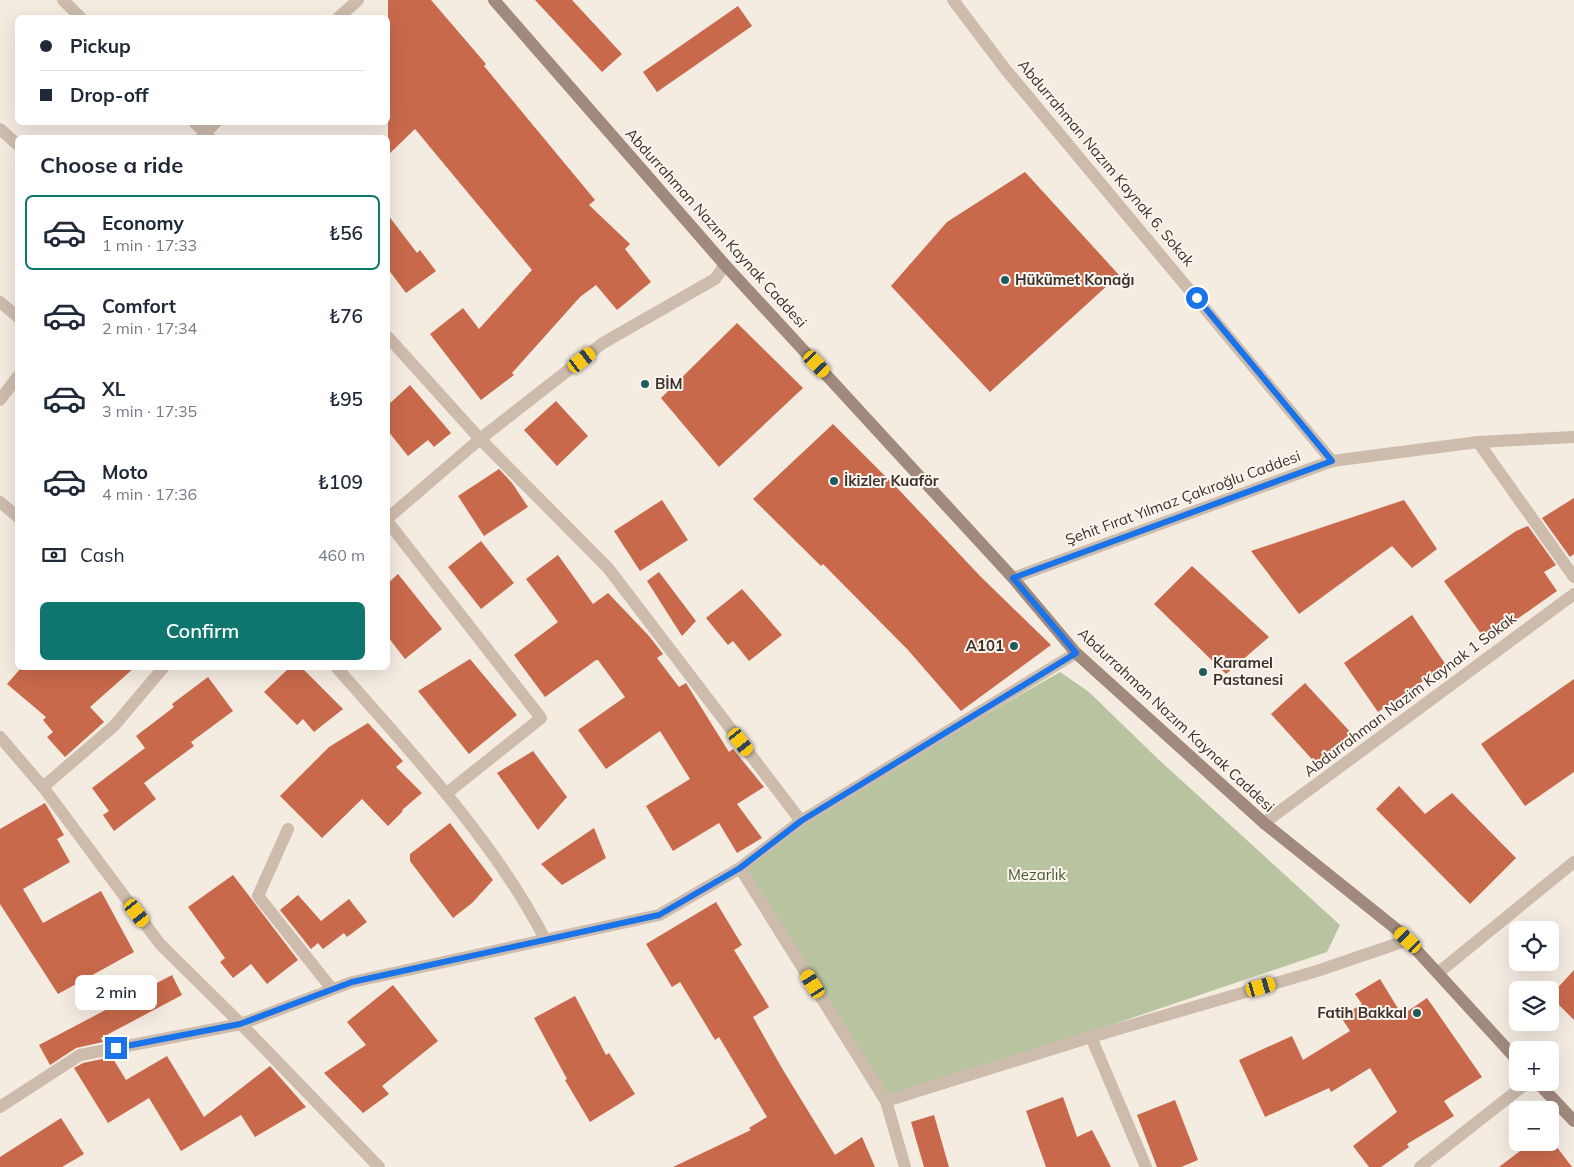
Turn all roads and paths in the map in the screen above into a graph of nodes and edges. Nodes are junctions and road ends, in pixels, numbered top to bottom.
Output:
1 (62, 0) edge
2 (358, 0) edge
3 (494, 0) edge
4 (953, 0) edge
5 (78, 15) edge
6 (341, 15) edge
7 (196, 125) edge
8 (214, 125) edge
9 (0, 129) edge
10 (204, 135) edge
11 (206, 135) edge
12 (15, 142) edge
13 (725, 265) junction
14 (0, 302) edge
15 (15, 314) edge
16 (390, 339) edge
17 (15, 380) edge
18 (0, 400) edge
19 (1574, 437) edge
20 (480, 439) junction
21 (1478, 442) junction
22 (1332, 461) junction
23 (0, 502) edge
24 (15, 514) edge
25 (390, 516) edge
26 (390, 525) edge
27 (1574, 577) edge
28 (1013, 578) junction
29 (1574, 594) edge
30 (1076, 653) junction
31 (159, 670) edge
32 (339, 670) edge
33 (0, 737) edge
34 (43, 787) junction
35 (447, 793) junction
36 (801, 821) junction
37 (1264, 823) junction
38 (288, 829) dead end
39 (1574, 862) edge
40 (740, 868) junction
41 (546, 939) junction
42 (1408, 940) junction
43 (1438, 973) junction
44 (332, 989) junction
45 (240, 1024) junction
46 (1091, 1037) junction
47 (1509, 1051) edge
48 (1517, 1091) edge
49 (1547, 1091) edge
50 (886, 1101) junction
51 (0, 1107) edge
52 (1574, 1120) edge
53 (379, 1167) edge
54 (905, 1167) edge
55 (1146, 1167) edge
56 (1420, 1167) edge

1 - 5 street
2 - 6 street
3 - 13 street, Abdurrahman Nazım Kaynak Caddesi
4 - 22 street, Abdurrahman Nazım Kaynak 6. Sokak
7 - 10 street
8 - 11 street
9 - 12 street
13 - 20 street
13 - 28 street, Abdurrahman Nazım Kaynak Caddesi
14 - 15 street
16 - 20 street
17 - 18 street
19 - 21 street, Şehit Fırat Yılmaz Çakıroğlu Caddesi
20 - 25 street
20 - 36 street
21 - 22 street, Şehit Fırat Yılmaz Çakıroğlu Caddesi
21 - 27 street
22 - 28 street, Şehit Fırat Yılmaz Çakıroğlu Caddesi
23 - 24 street
26 - 35 street
28 - 30 street, Abdurrahman Nazım Kaynak Caddesi
29 - 37 street, Abdurrahman Nazim Kaynak 1 Sokak
30 - 36 street
30 - 37 street, Abdurrahman Nazım Kaynak Caddesi
31 - 34 street
32 - 35 street
33 - 34 street
34 - 45 street
35 - 41 street
36 - 40 street
37 - 42 street, Abdurrahman Nazım Kaynak Caddesi
38 - 44 street
39 - 43 street
40 - 41 street
40 - 50 street
41 - 44 street
42 - 43 street, Abdurrahman Nazım Kaynak Caddesi
42 - 46 street
43 - 47 street, Abdurrahman Nazım Kaynak Caddesi
44 - 45 street
45 - 51 street
45 - 53 street
46 - 50 street
46 - 55 street
48 - 56 street
49 - 52 street
50 - 54 street

